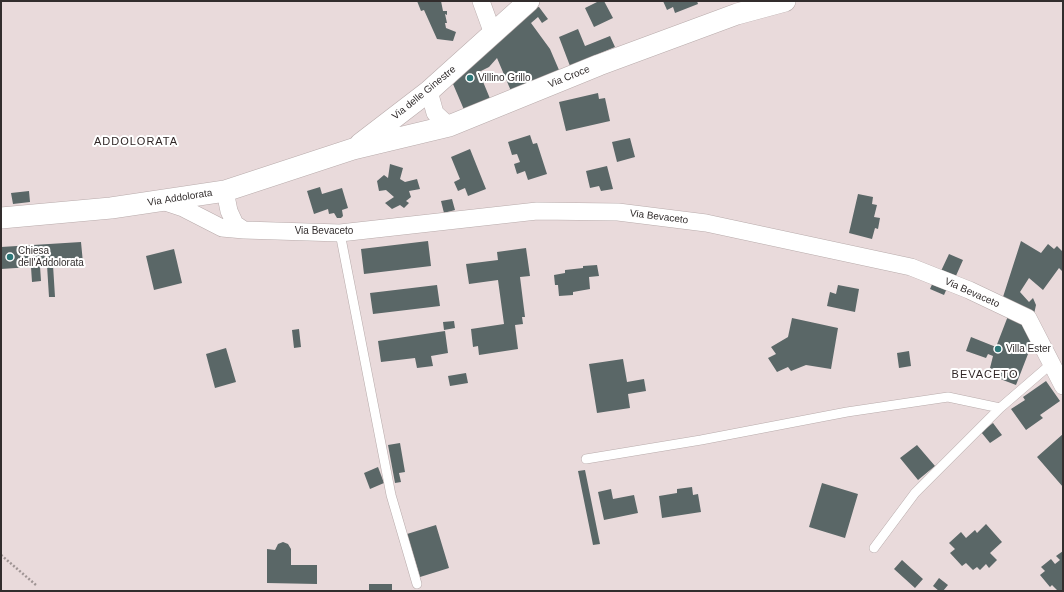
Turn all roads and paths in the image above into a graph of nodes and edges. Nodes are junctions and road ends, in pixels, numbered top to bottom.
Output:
1 (481, 1) edge
2 (529, 1) edge
3 (785, 1) edge
4 (494, 34) junction
5 (429, 91) junction
6 (449, 126) junction
7 (353, 149) junction
8 (226, 191) junction
9 (162, 201) junction
10 (1, 218) edge
11 (244, 230) junction
12 (340, 233) junction
13 (1051, 364) junction
14 (1063, 386) edge
15 (1000, 408) junction
16 (586, 459) dead end
17 (874, 548) dead end
18 (1, 555) edge
19 (417, 584) dead end
20 (36, 585) dead end

1 - 4 street
2 - 4 street, Via delle Ginestre
3 - 6 street, Via Croce
4 - 5 street, Via delle Ginestre
5 - 6 street
5 - 7 street, Via delle Ginestre
6 - 7 street, Via Croce
7 - 8 street, Via Addolorata
8 - 9 street, Via Addolorata
8 - 11 street
9 - 10 street, Via Addolorata
9 - 11 street, Via Bevaceto
11 - 12 street, Via Bevaceto
12 - 13 street, Via Bevaceto
12 - 19 lane
13 - 14 street, Via Bevaceto
13 - 15 lane
15 - 16 lane
15 - 17 lane
18 - 20 path

